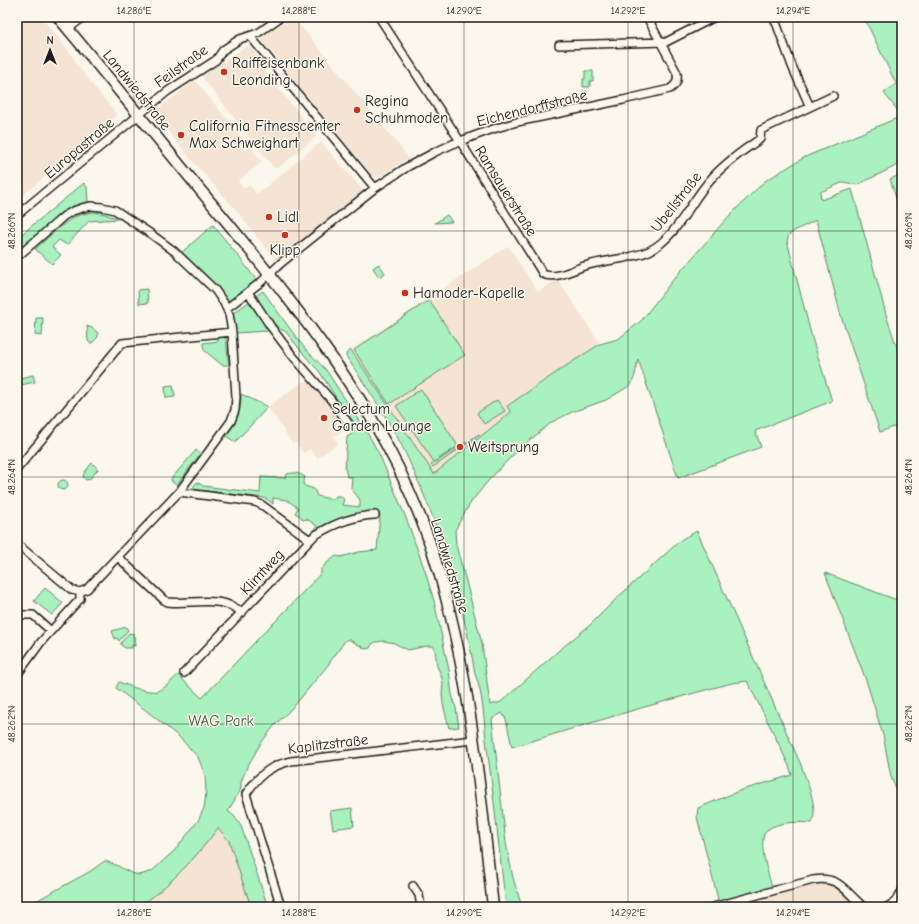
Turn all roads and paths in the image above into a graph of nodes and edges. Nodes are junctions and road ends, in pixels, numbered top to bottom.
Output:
1 (58, 17) edge
2 (81, 17) edge
3 (281, 17) edge
4 (379, 17) edge
5 (647, 17) edge
6 (715, 17) edge
7 (773, 17) edge
8 (67, 28) junction
9 (250, 36) junction
10 (660, 43) junction
11 (559, 45) dead end
12 (833, 96) dead end
13 (810, 106) junction
14 (138, 115) junction
15 (460, 141) junction
16 (375, 188) junction
17 (17, 215) edge
18 (17, 257) edge
19 (269, 274) junction
20 (547, 276) joint
21 (248, 292) junction
22 (226, 308) junction
23 (232, 332) junction
24 (349, 424) dead end
25 (17, 469) edge
26 (179, 492) junction
27 (375, 515) dead end
28 (310, 540) junction
29 (17, 544) edge
30 (118, 557) junction
31 (80, 592) junction
32 (242, 613) junction
33 (17, 615) edge
34 (51, 631) junction
35 (184, 673) dead end
36 (17, 676) edge
37 (473, 740) junction
38 (413, 886) dead end
39 (902, 891) edge
40 (281, 907) edge
41 (421, 907) edge
42 (493, 907) edge
43 (713, 907) edge
44 (864, 907) edge
45 (887, 907) edge

1 - 8 main road, Landwiedstraße
2 - 8 main road
3 - 9 street, Feilstraße
4 - 15 street, Ramsauerstraße
5 - 10 street
6 - 10 street
7 - 13 street
8 - 14 main road, Landwiedstraße
9 - 14 street, Feilstraße
9 - 16 street
10 - 11 street
10 - 15 street, Eichendorffstraße
12 - 13 street
13 - 20 street, Ubellstraße
14 - 17 street, Europastraße
14 - 19 main road, Landwiedstraße
15 - 16 street, Eichendorffstraße
15 - 20 street, Ramsauerstraße
16 - 19 street, Eichendorffstraße
18 - 22 street
19 - 21 street
19 - 37 main road, Landwiedstraße
21 - 22 street
21 - 24 street
22 - 23 street
23 - 25 street
23 - 26 street
26 - 28 street
26 - 30 street
27 - 28 street, Klimtweg
28 - 32 street, Klimtweg
29 - 31 street
30 - 31 street
30 - 32 street
31 - 34 street
32 - 35 street, Klimtweg
33 - 34 street
34 - 36 street
37 - 40 street, Kaplitzstraße
37 - 42 main road, Landwiedstraße
38 - 41 street
39 - 45 street
43 - 44 street

